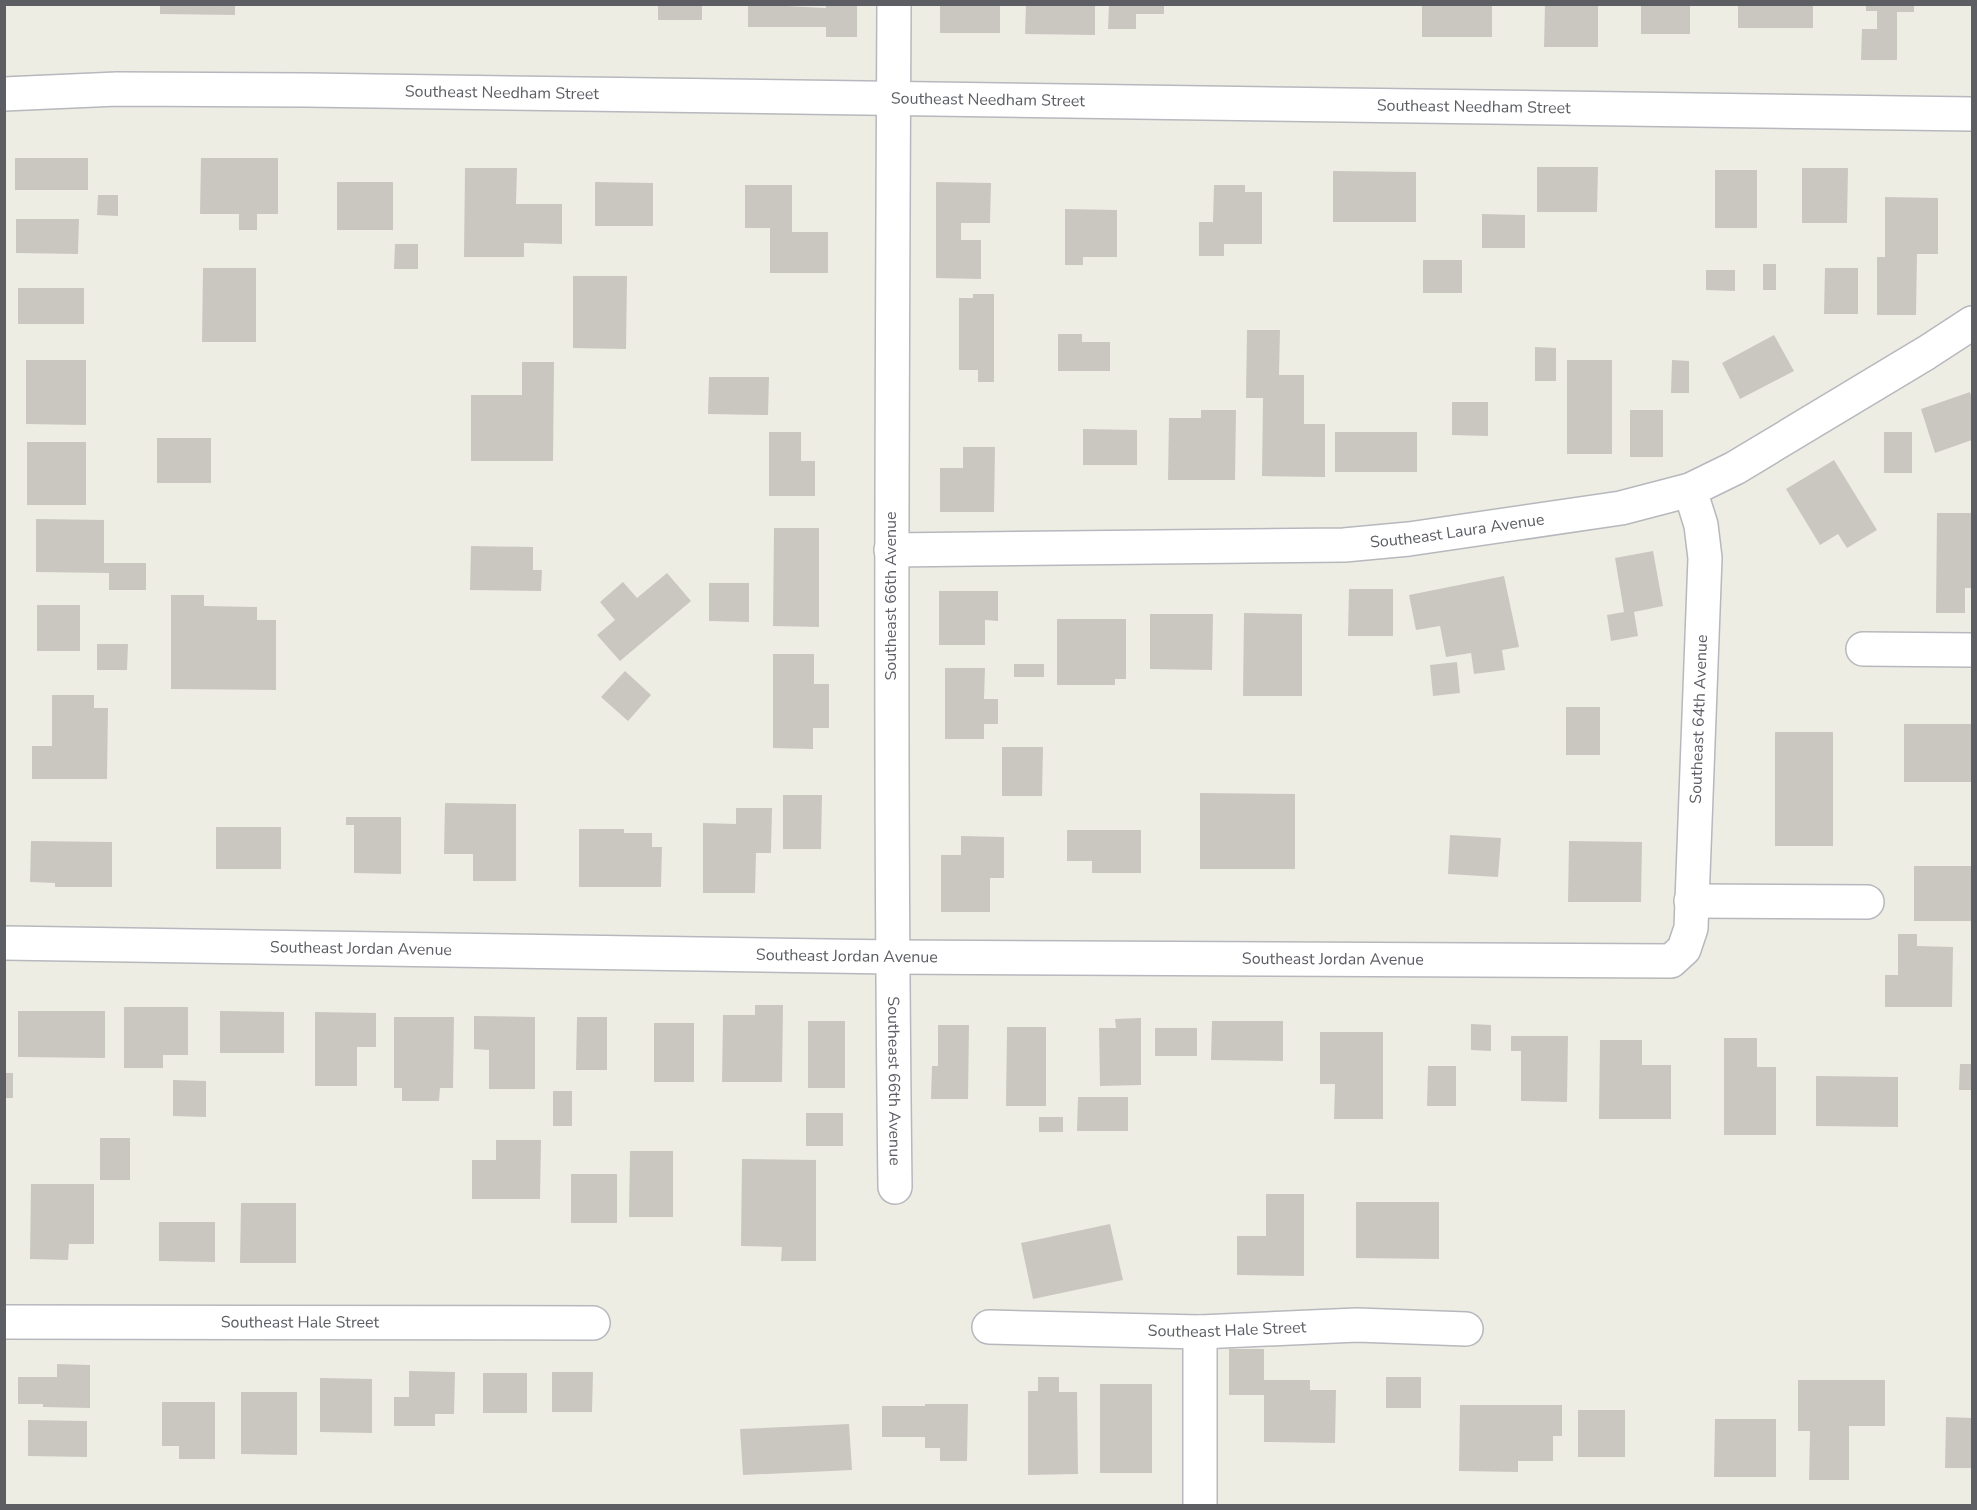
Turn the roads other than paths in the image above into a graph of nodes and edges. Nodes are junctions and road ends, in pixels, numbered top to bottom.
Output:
1 (894, 4) edge
2 (4, 94) edge
3 (893, 99) junction
4 (1972, 114) edge
5 (1972, 323) edge
6 (1690, 490) junction
7 (891, 549) junction
8 (1863, 649) dead end
9 (1972, 650) edge
10 (1691, 901) junction
11 (1868, 902) dead end
12 (4, 943) edge
13 (1684, 949) joint
14 (892, 957) junction
15 (895, 1186) dead end
16 (4, 1322) edge
17 (593, 1323) dead end
18 (989, 1328) dead end
19 (1466, 1329) dead end
20 (1200, 1332) junction
21 (1200, 1506) edge

1 - 3 street, Southeast 66th Avenue
2 - 3 street, Southeast Needham Street
3 - 4 street, Southeast Needham Street
3 - 7 street, Southeast 66th Avenue
5 - 6 street, Southeast Laura Avenue
6 - 7 street, Southeast Laura Avenue
6 - 10 street, Southeast 64th Avenue
7 - 14 street, Southeast 66th Avenue
8 - 9 street
10 - 11 street
10 - 13 street, Southeast 64th Avenue
12 - 14 street, Southeast Jordan Avenue
13 - 14 street, Southeast Jordan Avenue
14 - 15 street, Southeast 66th Avenue
16 - 17 street, Southeast Hale Street
18 - 20 street, Southeast Hale Street
19 - 20 street, Southeast Hale Street
20 - 21 street

